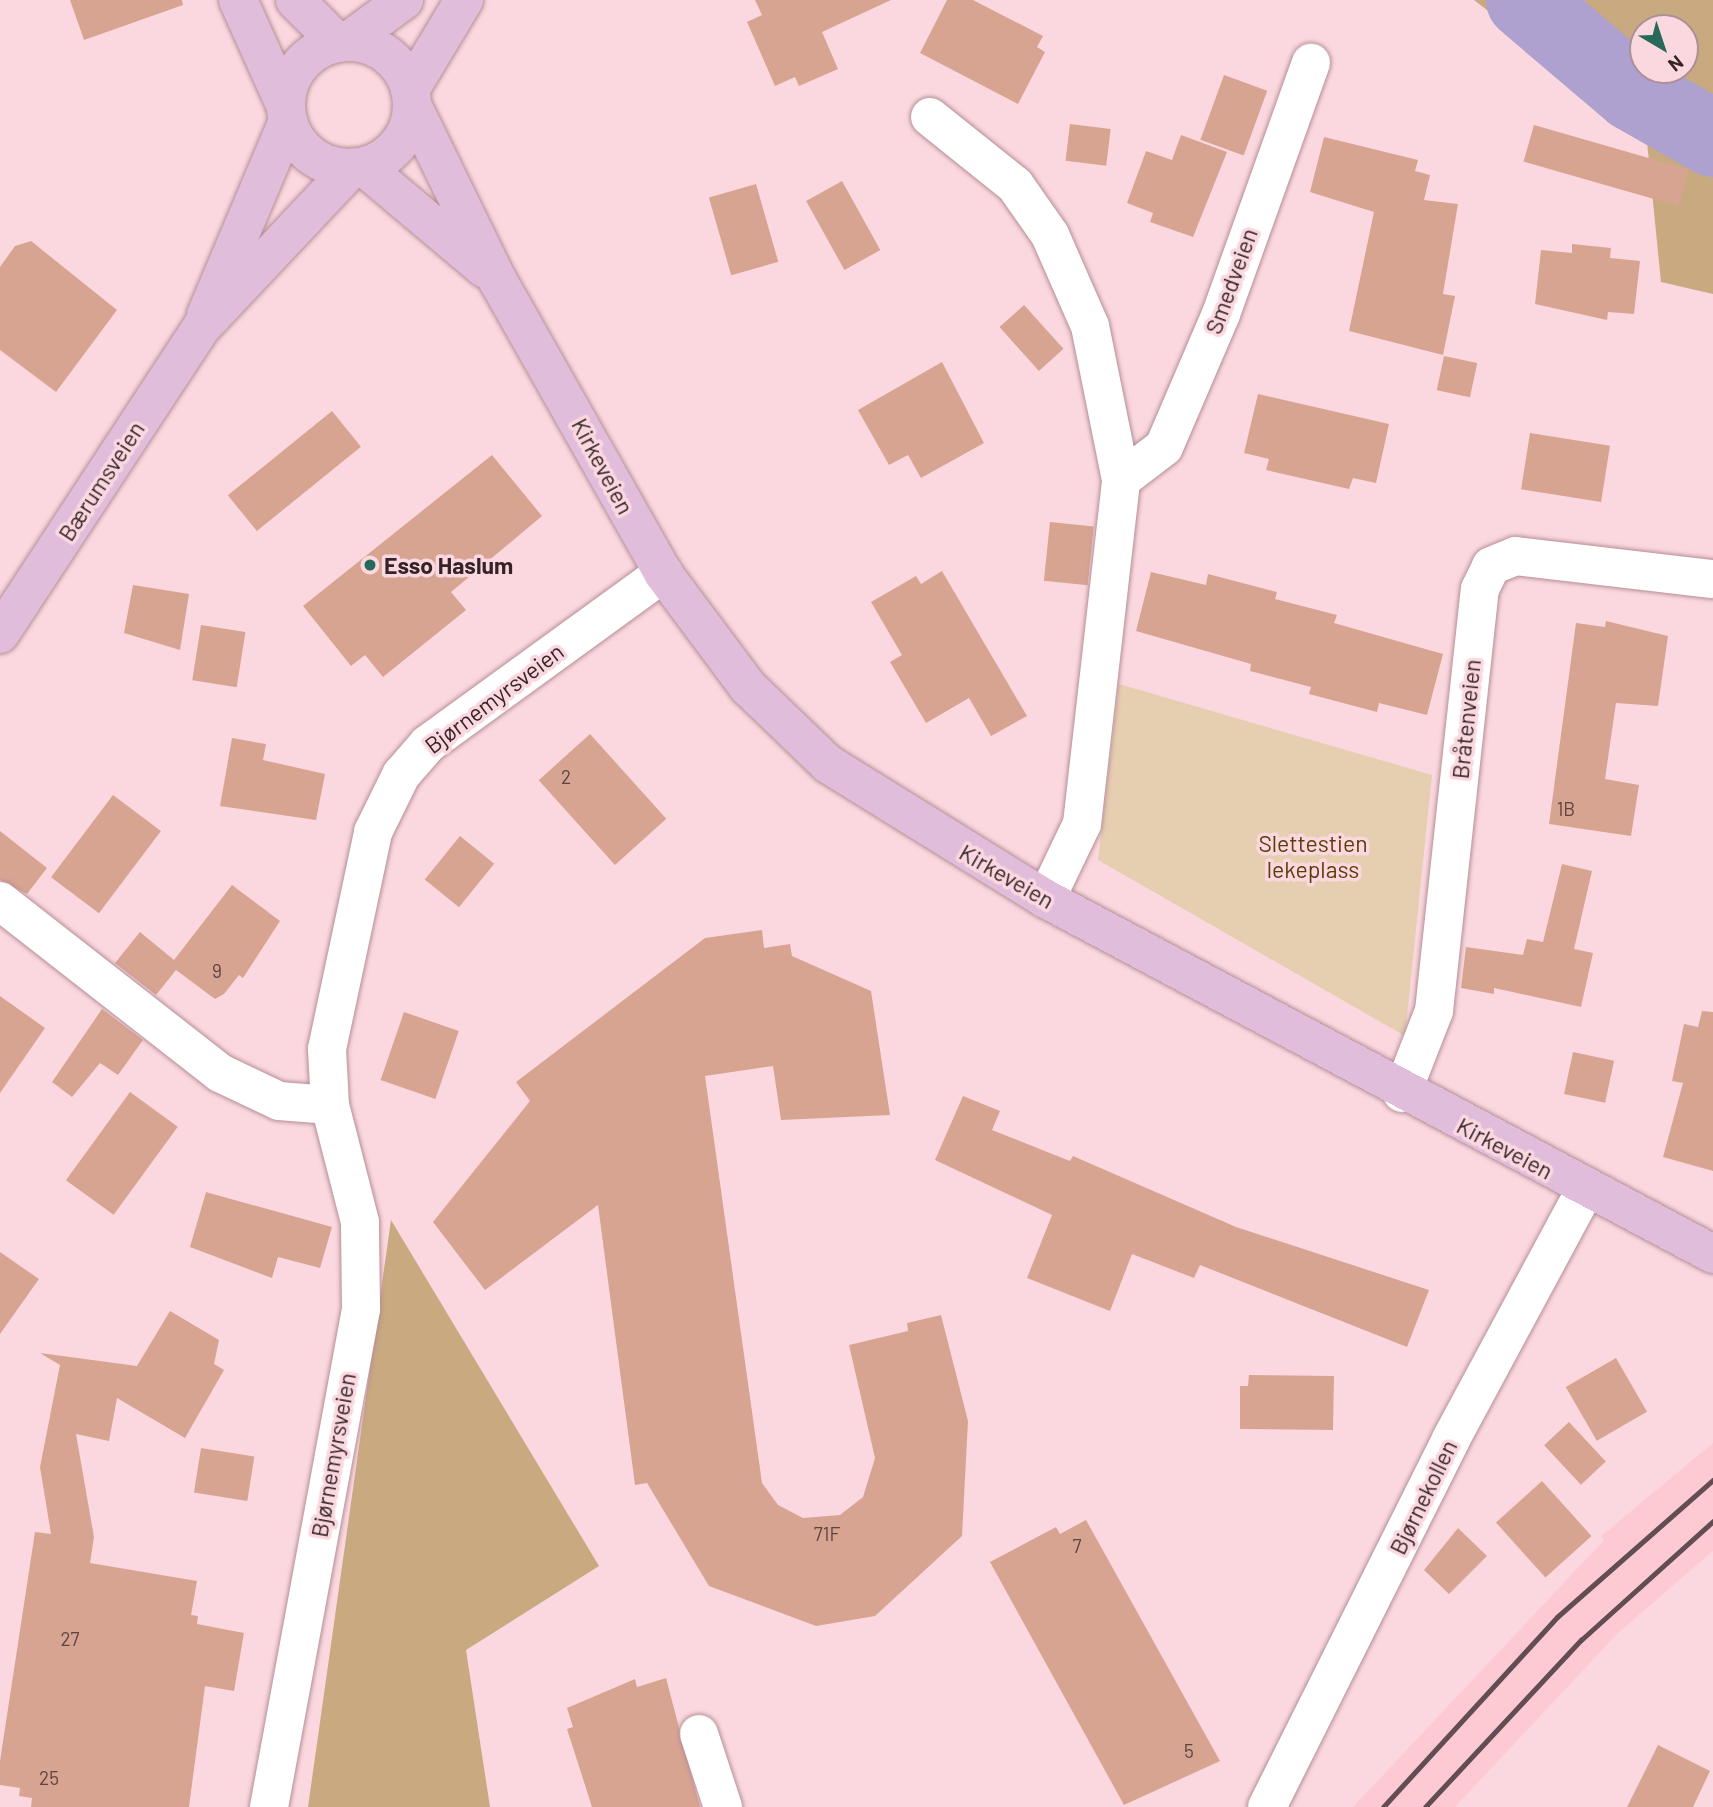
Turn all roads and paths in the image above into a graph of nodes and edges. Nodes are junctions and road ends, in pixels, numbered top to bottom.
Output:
1 (238, 0) edge
2 (295, 0) edge
3 (404, 0) edge
4 (464, 0) edge
5 (342, 42) junction
6 (1311, 62) dead end
7 (411, 98) junction
8 (287, 114) junction
9 (930, 117) dead end
10 (358, 167) junction
11 (498, 281) junction
12 (202, 327) junction
13 (1121, 480) junction
14 (663, 573) junction
15 (1713, 579) edge
16 (0, 634) edge
17 (1046, 899) junction
18 (0, 901) edge
19 (1402, 1093) junction
20 (330, 1105) junction
21 (1585, 1191) junction
22 (1713, 1254) edge
23 (699, 1734) dead end
24 (270, 1807) edge
25 (723, 1807) edge
26 (1267, 1807) edge

1 - 8 main road
2 - 5 main road
3 - 5 main road
4 - 7 main road
5 - 7 main road
5 - 8 main road
6 - 13 street, Smedveien
7 - 10 main road
7 - 11 main road, Kirkeveien
8 - 10 main road
8 - 12 main road, Bærumsveien
9 - 13 street
10 - 11 main road, Kirkeveien
10 - 12 main road, Bærumsveien
11 - 14 main road, Kirkeveien
12 - 16 main road, Bærumsveien
13 - 17 street
14 - 17 main road, Kirkeveien
14 - 20 street, Bjørnemyrsveien
15 - 19 street, Bråtenveien
17 - 19 main road, Kirkeveien
18 - 20 street
19 - 21 main road, Kirkeveien
20 - 24 street, Bjørnemyrsveien
21 - 22 main road, Kirkeveien
21 - 26 street, Bjørnekollen
23 - 25 street

